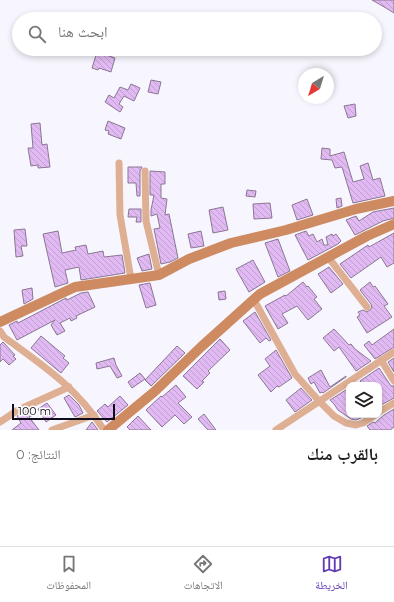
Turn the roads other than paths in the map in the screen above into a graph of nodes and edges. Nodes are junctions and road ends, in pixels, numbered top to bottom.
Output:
1 (119, 163) dead end
2 (145, 171) dead end
3 (394, 201) edge
4 (394, 224) edge
5 (328, 257) junction
6 (159, 275) junction
7 (131, 279) junction
8 (254, 300) junction
9 (367, 307) dead end
10 (0, 322) edge
11 (0, 331) edge
12 (394, 352) edge
13 (381, 360) junction
14 (394, 381) edge
15 (69, 387) junction
16 (318, 401) junction
17 (394, 403) edge
18 (382, 410) edge
19 (94, 415) junction
20 (370, 418) edge
21 (0, 422) edge
22 (52, 430) edge
23 (104, 430) edge
24 (108, 430) edge
25 (276, 430) edge

1 - 7 street
2 - 6 street
3 - 6 main road
4 - 5 main road
5 - 8 main road
5 - 9 street
6 - 7 main road
7 - 10 main road
8 - 16 street
8 - 24 main road
11 - 15 street
12 - 13 street
13 - 14 street
13 - 16 street
15 - 19 street
15 - 21 street
16 - 20 street
16 - 25 street
17 - 18 street
19 - 22 street
19 - 23 street

